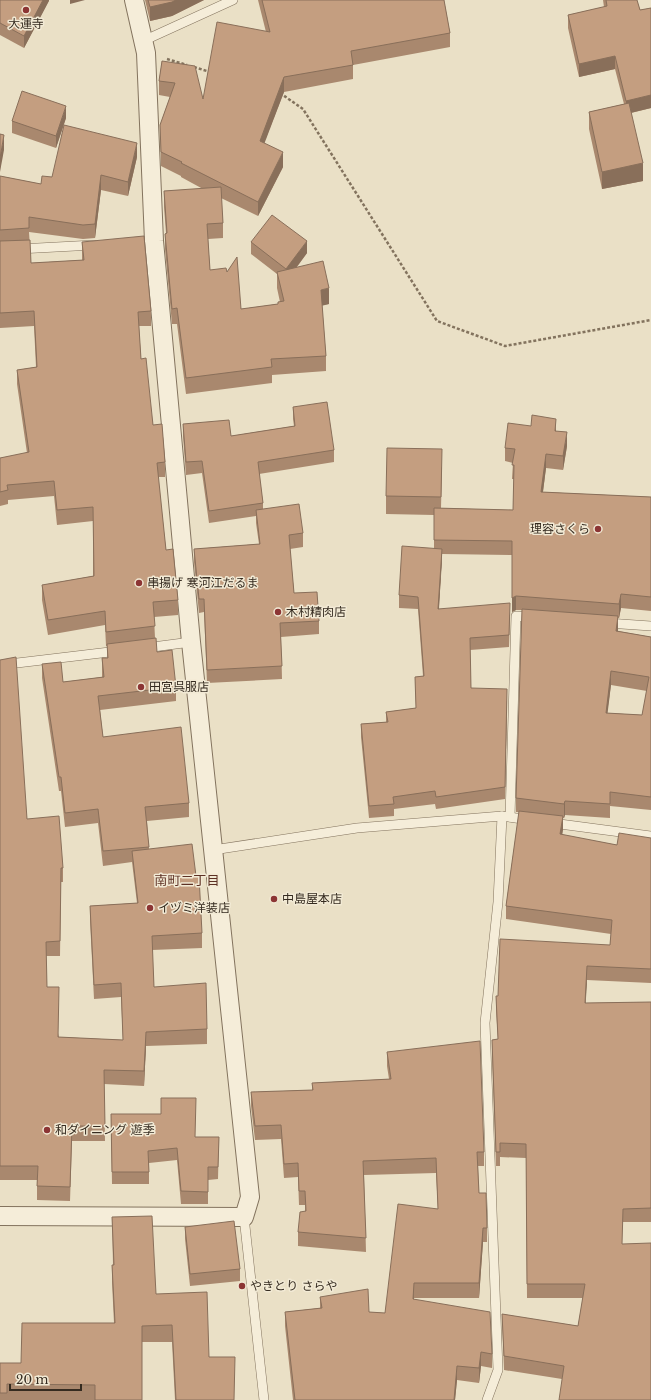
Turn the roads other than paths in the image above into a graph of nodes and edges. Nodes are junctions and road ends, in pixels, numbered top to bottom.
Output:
1 (134, 0) edge
2 (233, 0) edge
3 (145, 47) junction
4 (100, 244) edge
5 (0, 250) edge
6 (540, 618) edge
7 (595, 622) edge
8 (651, 626) edge
9 (191, 642) junction
10 (0, 665) edge
11 (506, 817) junction
12 (651, 836) edge
13 (213, 850) junction
14 (0, 1216) edge
15 (244, 1217) junction
16 (264, 1400) edge
17 (487, 1400) edge

1 - 3 street
2 - 3 lane
3 - 9 street
4 - 5 lane
6 - 11 lane
7 - 8 lane
9 - 10 lane
9 - 13 street
11 - 12 lane
11 - 13 lane
11 - 17 lane
13 - 15 street
14 - 15 street
15 - 16 lane

